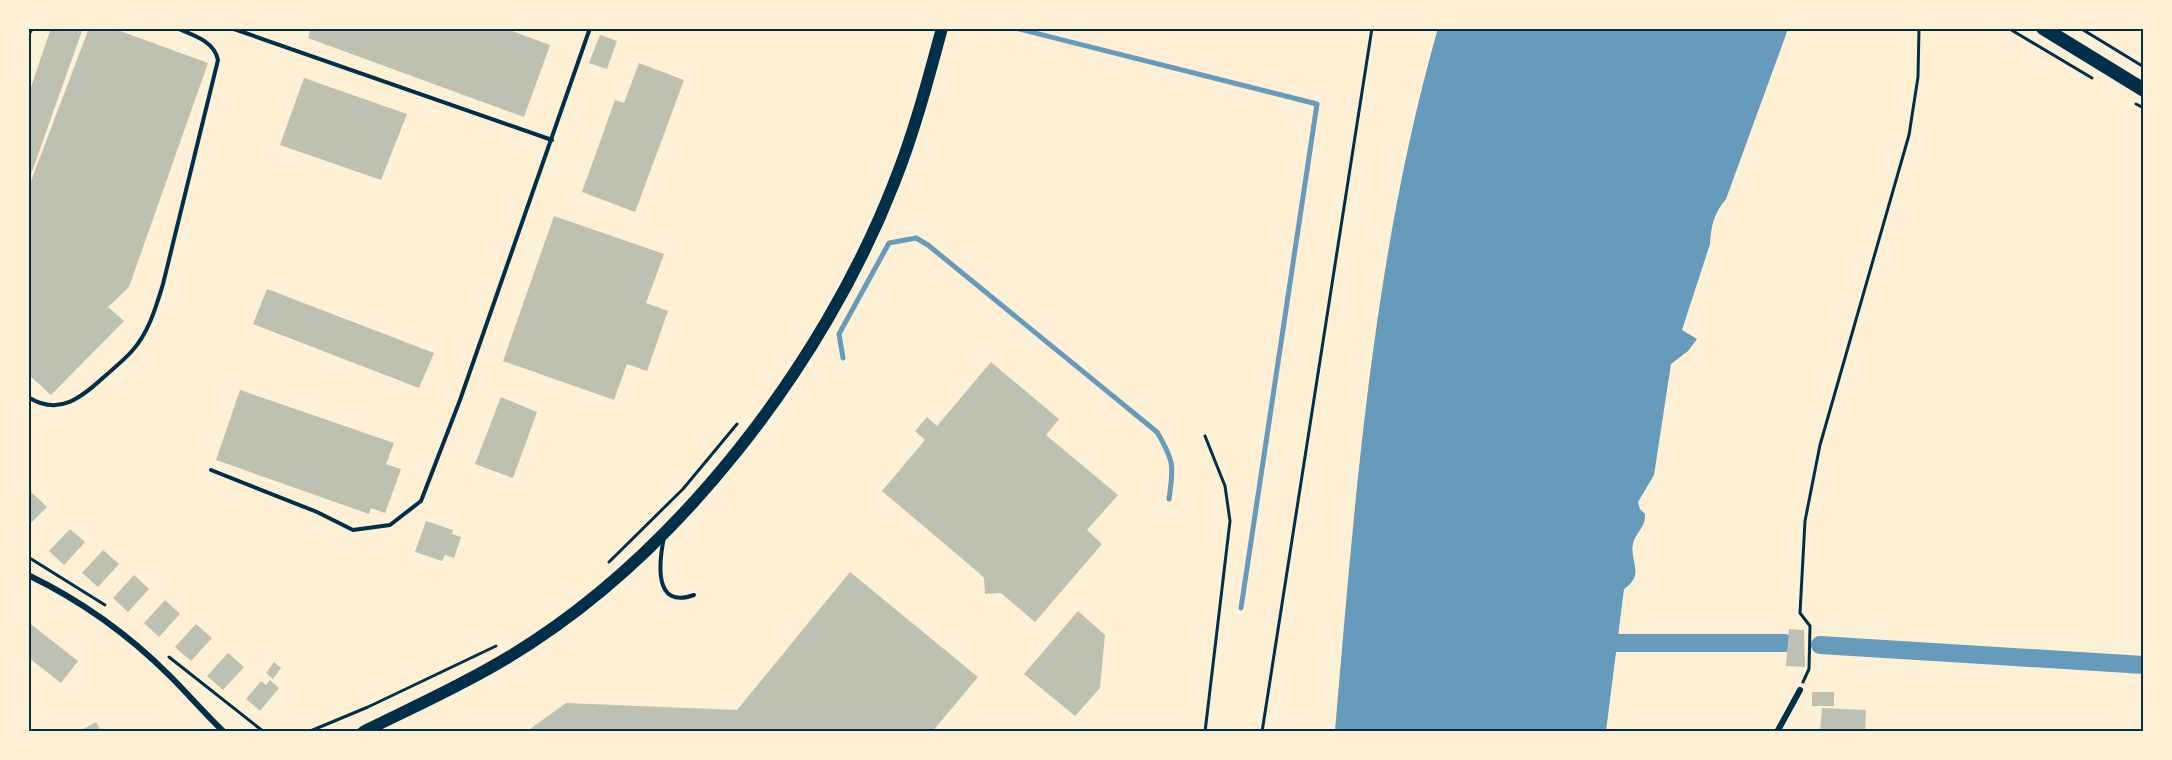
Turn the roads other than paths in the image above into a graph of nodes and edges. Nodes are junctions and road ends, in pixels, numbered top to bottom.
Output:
1 (32, 28) edge
2 (176, 28) edge
3 (231, 28) edge
4 (590, 28) edge
5 (942, 28) edge
6 (2043, 28) edge
7 (28, 35) edge
8 (2144, 90) edge
9 (552, 140) junction
10 (28, 398) edge
11 (211, 470) dead end
12 (665, 530) junction
13 (28, 575) edge
14 (694, 595) dead end
15 (1800, 690) road end
16 (224, 732) edge
17 (363, 732) edge
18 (1777, 732) edge

1 - 7 lane
2 - 10 lane
3 - 9 lane
4 - 9 lane
5 - 12 main road
6 - 8 main road
9 - 11 lane
12 - 14 lane
12 - 17 main road
13 - 16 street
15 - 18 street

